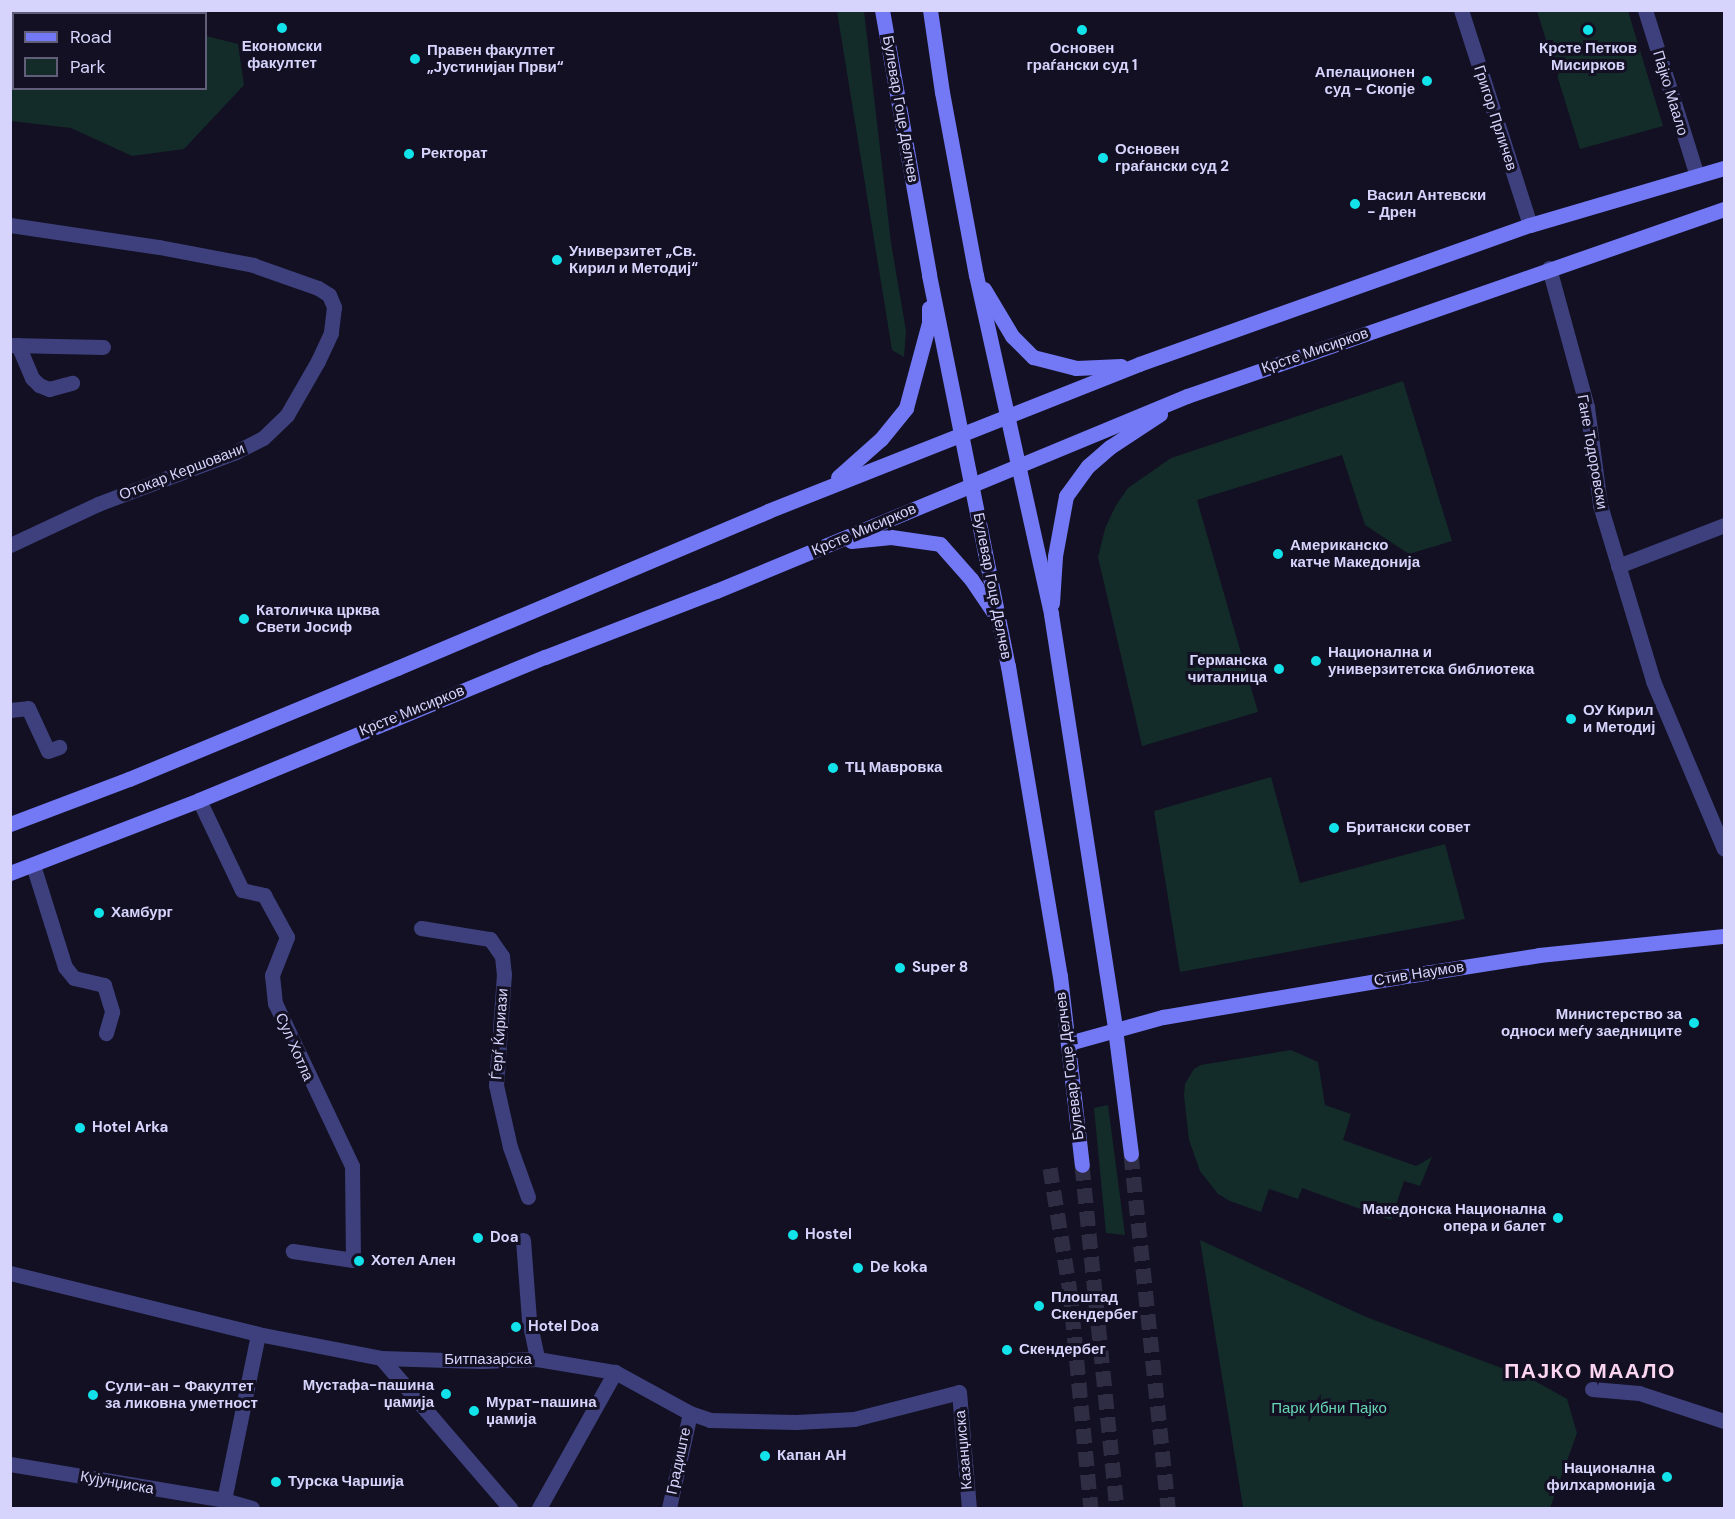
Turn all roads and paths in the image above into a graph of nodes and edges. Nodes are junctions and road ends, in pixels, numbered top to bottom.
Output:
1 (882, 10) edge
2 (930, 10) edge
3 (1461, 10) edge
4 (1645, 10) edge
5 (1725, 168) edge
6 (1697, 176) junction
7 (1725, 209) edge
8 (10, 225) edge
9 (1530, 225) junction
10 (1550, 268) junction
11 (929, 275) junction
12 (976, 275) junction
13 (14, 345) edge
14 (103, 347) dead end
15 (1139, 363) junction
16 (72, 383) dead end
17 (1186, 396) junction
18 (1007, 416) junction
19 (961, 434) junction
20 (1018, 466) junction
21 (972, 485) junction
22 (817, 491) junction
23 (1725, 525) edge
24 (834, 543) junction
25 (10, 545) edge
26 (1618, 566) junction
27 (1051, 614) junction
28 (1002, 630) junction
29 (10, 710) edge
30 (54, 749) dead end
31 (199, 800) junction
32 (10, 824) edge
33 (1725, 849) edge
34 (33, 866) junction
35 (10, 873) edge
36 (421, 928) dead end
37 (1725, 936) edge
38 (1115, 1029) junction
39 (106, 1033) dead end
40 (1069, 1043) junction
41 (1131, 1154) tunnel mouth
42 (1082, 1165) tunnel mouth
43 (528, 1197) dead end
44 (523, 1240) dead end
45 (293, 1251) dead end
46 (10, 1272) edge
47 (258, 1334) junction
48 (381, 1358) junction
49 (537, 1359) junction
50 (615, 1372) junction
51 (1592, 1389) dead end
52 (959, 1392) joint
53 (690, 1413) junction
54 (1725, 1421) edge
55 (10, 1464) edge
56 (224, 1500) junction
57 (205, 1503) edge
58 (252, 1509) edge
59 (510, 1509) edge
60 (539, 1509) edge
61 (669, 1509) edge
62 (969, 1509) edge

1 - 11 street, Булевар Гоце Делчев
2 - 12 street
3 - 9 street, Григор Прличев
4 - 6 street, Пајко Маало
5 - 6 street
6 - 9 street
7 - 10 street, Крсте Мисирков
8 - 25 street, Отокар Кершовани
9 - 15 street
10 - 17 street, Крсте Мисирков
10 - 26 street, Гане Тодоровски
11 - 19 street, Булевар Гоце Делчев
11 - 22 street
12 - 15 street
12 - 18 street
13 - 14 street
13 - 16 street
15 - 18 street
17 - 20 street, Крсте Мисирков
17 - 27 street
18 - 19 street
18 - 20 street
19 - 21 street, Булевар Гоце Делчев
19 - 22 street
20 - 21 street, Крсте Мисирков
20 - 27 street
21 - 24 street, Крсте Мисирков
21 - 28 street, Булевар Гоце Делчев
22 - 32 street
23 - 26 street
24 - 28 street
24 - 31 street, Крсте Мисирков
26 - 33 street, Гане Тодоровски
27 - 38 street
28 - 40 street, Булевар Гоце Делчев
29 - 30 street
31 - 34 street, Крсте Мисирков
31 - 45 street, Сул Хотла
34 - 35 street, Крсте Мисирков
34 - 39 street
36 - 43 street, Ѓерѓ Ќириази
37 - 38 street, Стив Наумов
38 - 40 street, Стив Наумов
38 - 41 street
40 - 42 street, Булевар Гоце Делчев
44 - 49 street
46 - 47 street, Битпазарска
47 - 48 street, Битпазарска
47 - 56 street
48 - 49 street, Битпазарска
48 - 59 street
49 - 50 street, Битпазарска
50 - 53 street, Битпазарска
50 - 60 street
51 - 54 street
52 - 53 street, Битпазарска
52 - 62 street, Казанџиска
53 - 61 street, Градиште
55 - 57 street, Кујунџиска
56 - 57 street, Кујунџиска
56 - 58 street, Кујунџиска

